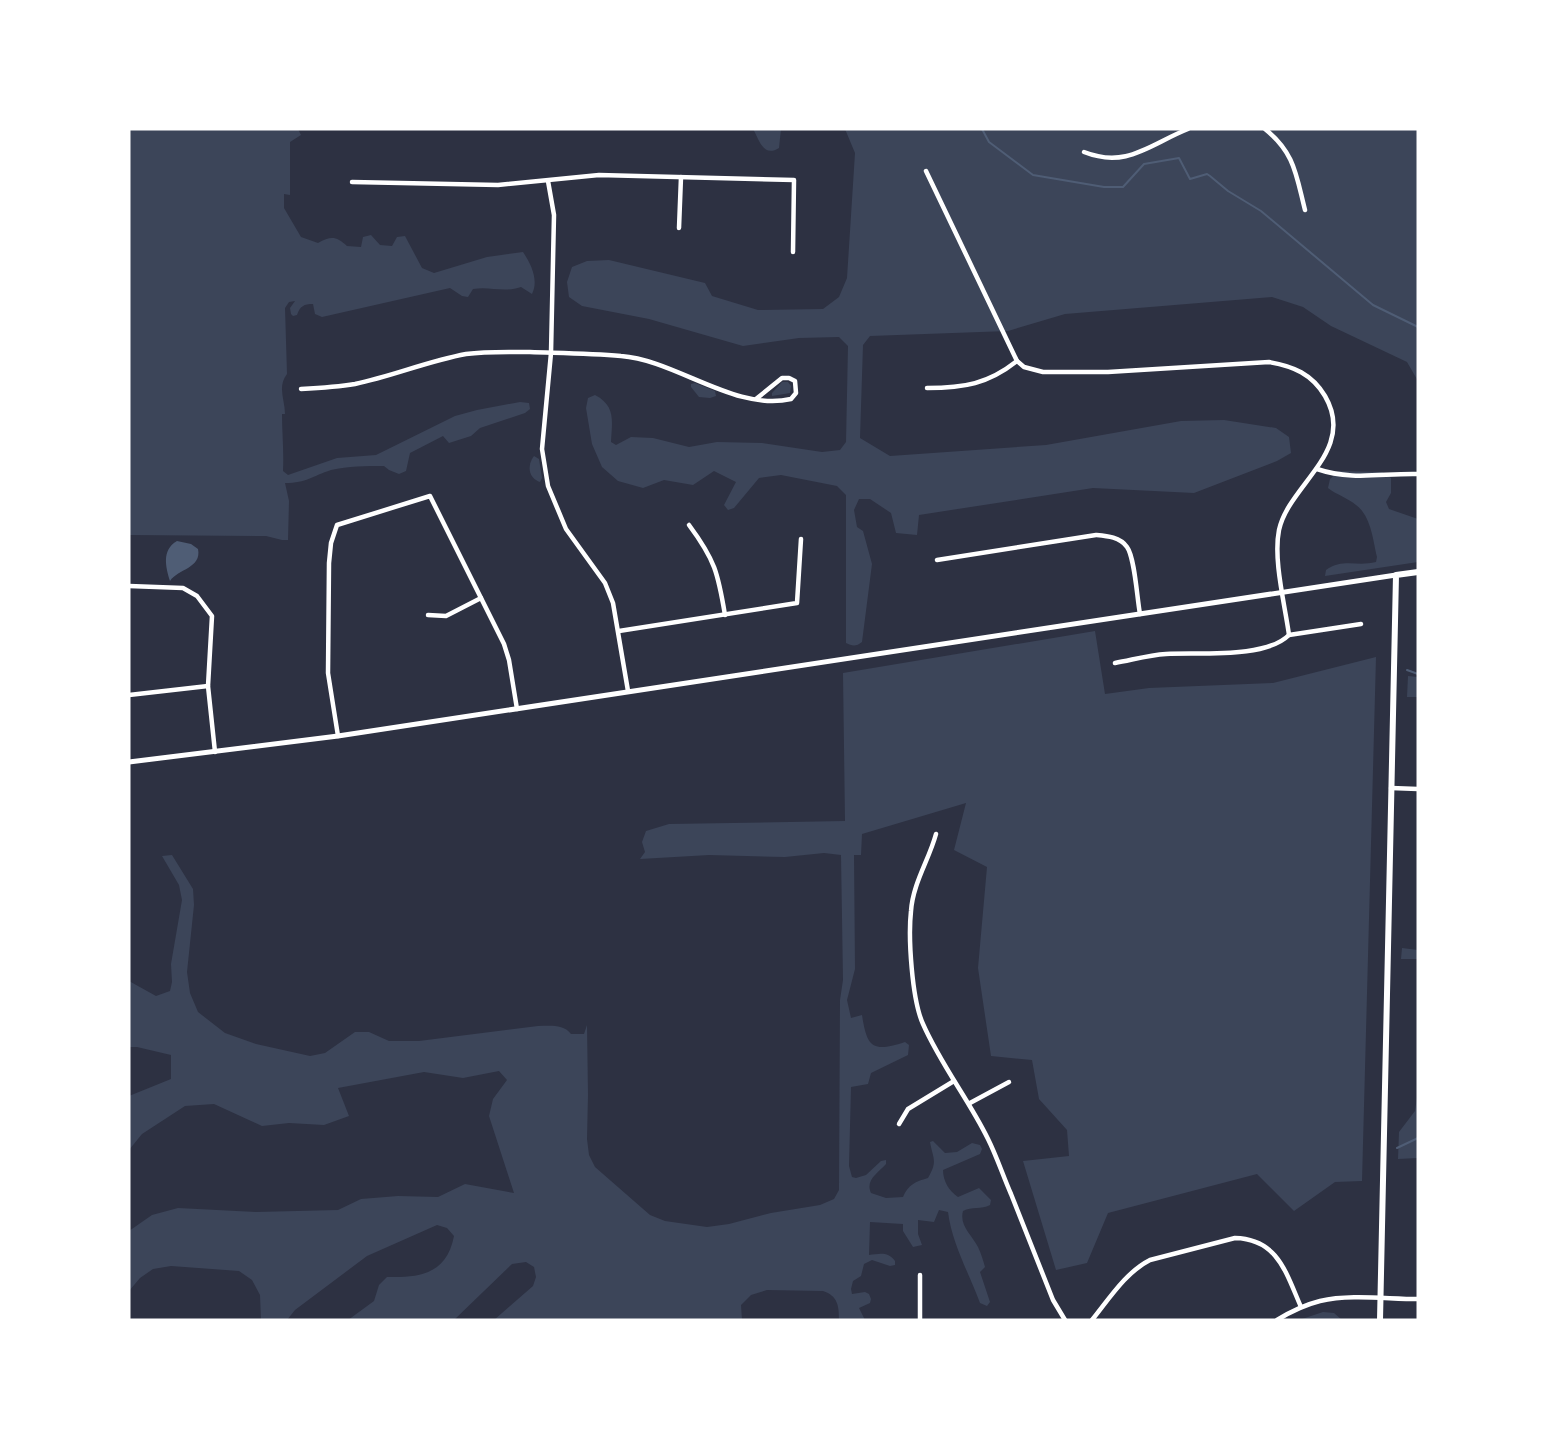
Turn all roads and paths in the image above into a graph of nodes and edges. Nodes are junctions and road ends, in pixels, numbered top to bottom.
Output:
1 (1188, 129) edge
2 (1265, 129) edge
3 (1084, 152) dead end
4 (926, 171) dead end
5 (681, 177) junction
6 (548, 181) junction
7 (352, 182) dead end
8 (1305, 210) dead end
9 (679, 228) dead end
10 (793, 252) dead end
11 (551, 353) junction
12 (1017, 361) junction
13 (927, 388) dead end
14 (301, 389) dead end
15 (756, 399) junction
16 (1317, 469) junction
17 (1418, 474) edge
18 (689, 525) dead end
19 (801, 538) dead end
20 (938, 560) dead end
21 (1418, 572) edge
22 (1396, 575) junction
23 (129, 586) edge
24 (1282, 591) junction
25 (481, 598) junction
26 (1140, 614) junction
27 (428, 615) dead end
28 (725, 615) junction
29 (1361, 624) dead end
30 (619, 631) junction
31 (1289, 635) junction
32 (1115, 663) dead end
33 (208, 686) junction
34 (628, 692) junction
35 (129, 695) edge
36 (517, 709) junction
37 (338, 736) junction
38 (215, 752) junction
39 (129, 762) edge
40 (1391, 788) junction
41 (1418, 789) edge
42 (936, 834) dead end
43 (954, 1081) junction
44 (1009, 1082) dead end
45 (970, 1103) junction
46 (899, 1124) dead end
47 (920, 1275) dead end
48 (1381, 1299) junction
49 (1418, 1299) edge
50 (1301, 1307) junction
51 (920, 1320) edge
52 (1065, 1320) edge
53 (1092, 1320) edge
54 (1277, 1320) edge
55 (1380, 1320) edge

1 - 3 street
2 - 8 street
4 - 12 street
5 - 6 street
5 - 9 street
5 - 10 street
6 - 7 street
6 - 11 street
11 - 14 street
11 - 15 street
11 - 30 street
12 - 13 street
12 - 16 street
15 - 15 street
16 - 17 street
16 - 24 street
18 - 28 street
19 - 28 street
20 - 26 street
21 - 22 main road
22 - 24 street
22 - 40 main road
23 - 33 street
24 - 26 street
24 - 31 street
25 - 27 street
25 - 36 street
25 - 37 street
26 - 34 street
28 - 30 street
29 - 31 street
30 - 34 street
31 - 32 street
33 - 35 street
33 - 38 street
34 - 36 street
36 - 37 street
37 - 38 street
38 - 39 street
40 - 41 street
40 - 48 main road
42 - 43 street
43 - 45 street
43 - 46 street
44 - 45 street
45 - 52 street
47 - 51 street
48 - 49 street
48 - 50 street
48 - 55 main road
50 - 53 street
50 - 54 street

